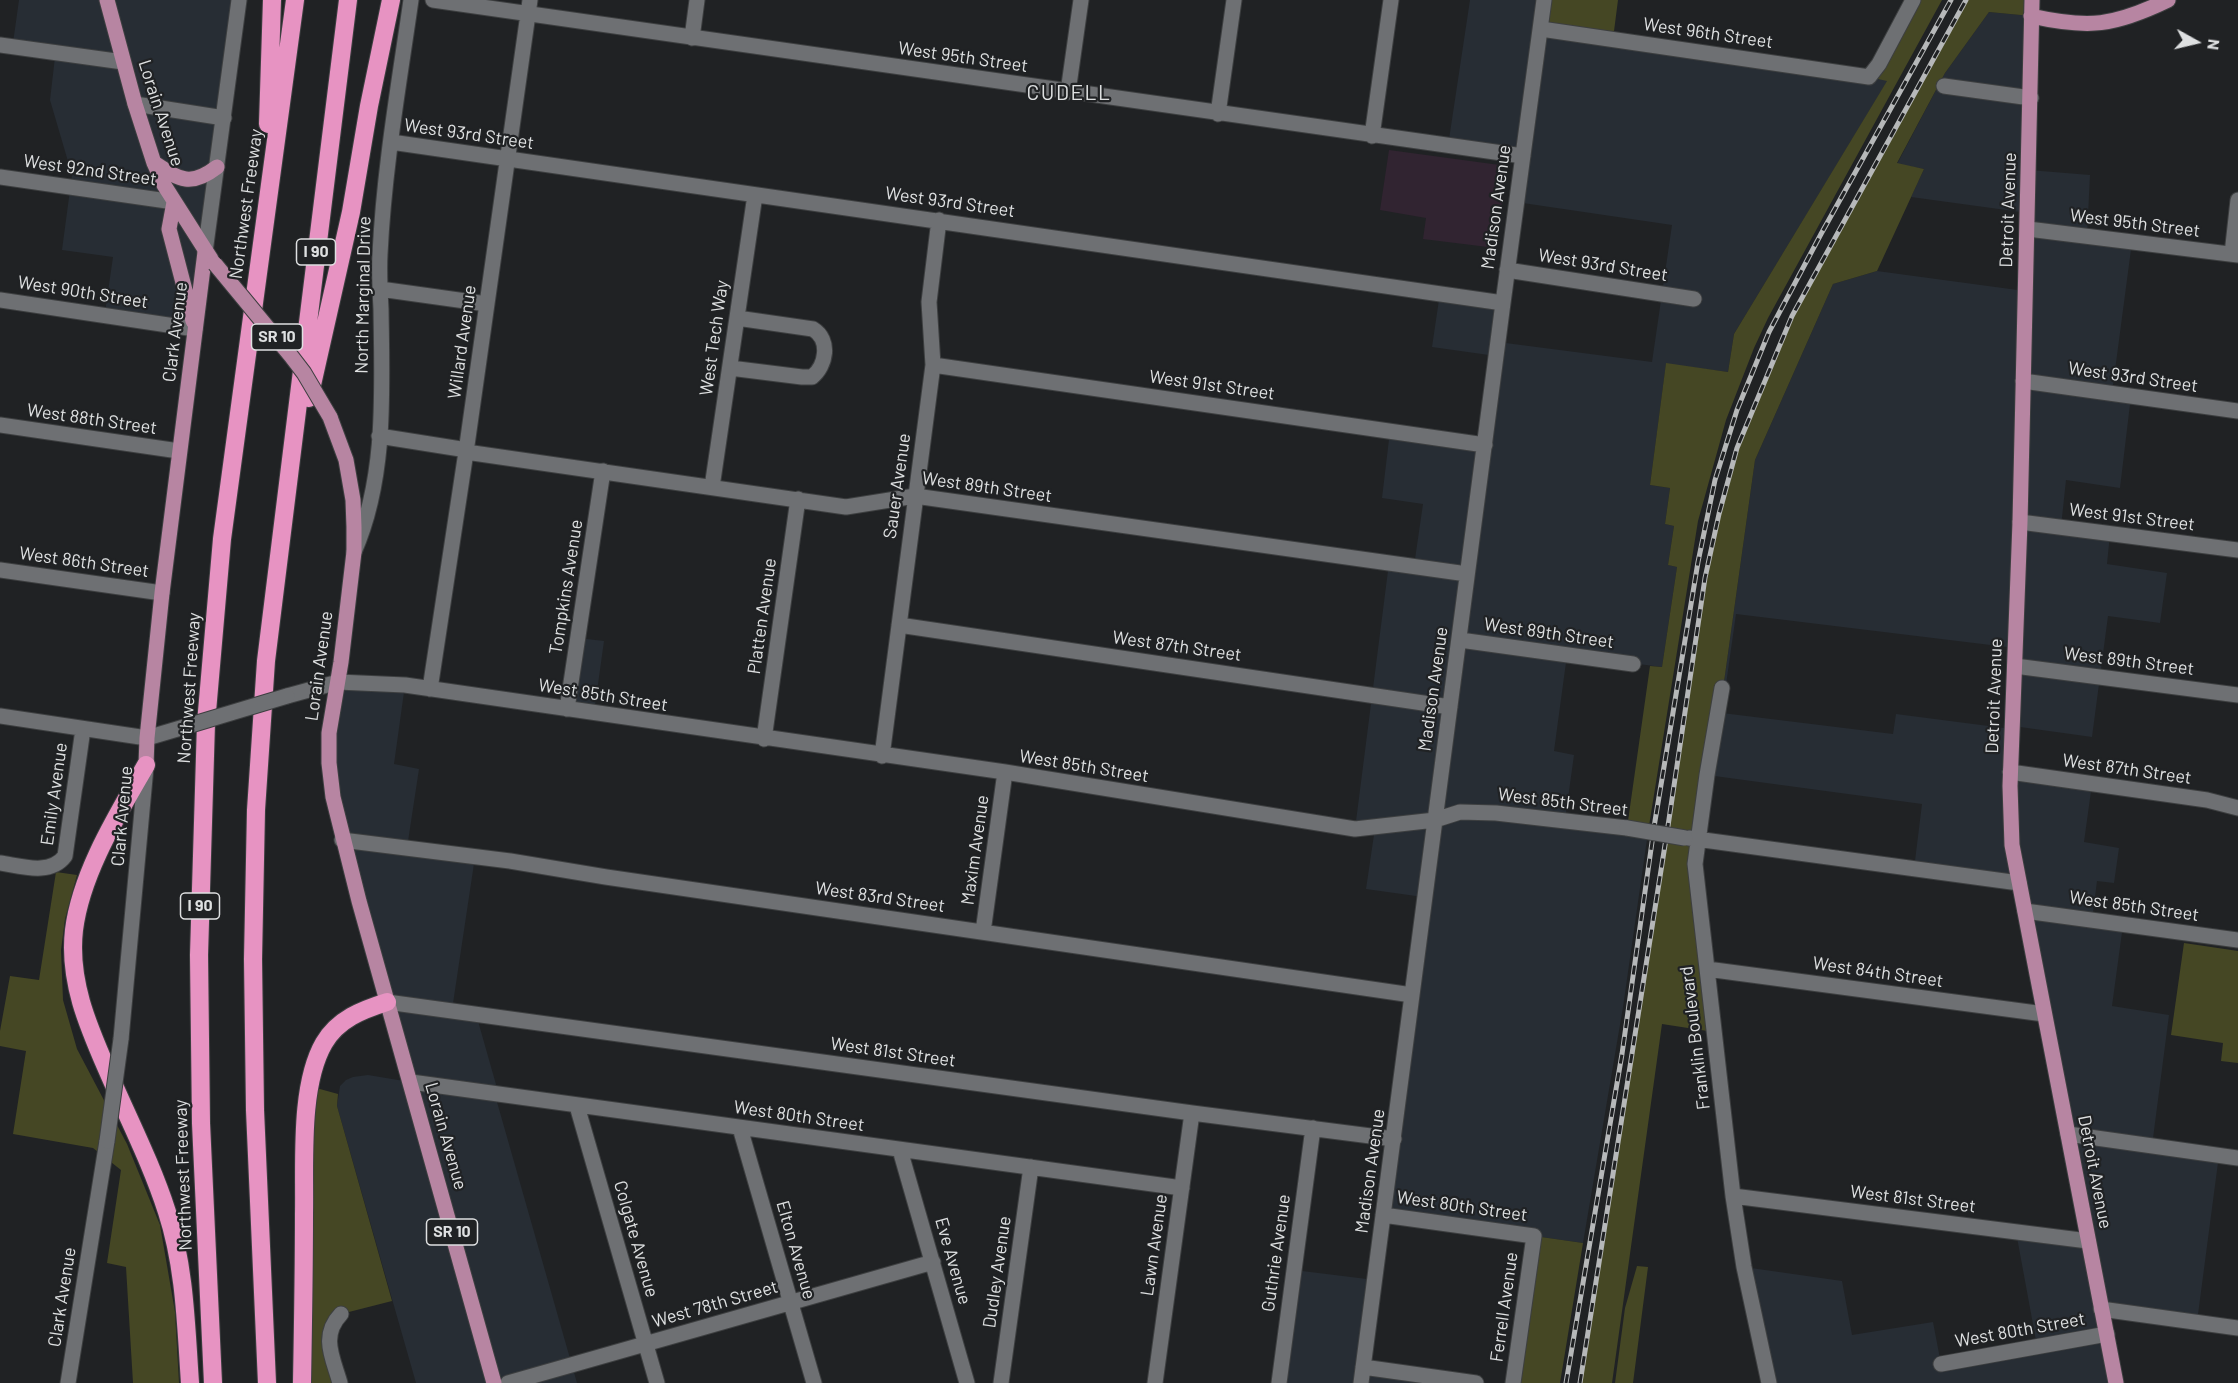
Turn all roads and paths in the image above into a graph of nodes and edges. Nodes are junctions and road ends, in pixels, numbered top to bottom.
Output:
1 (107, 0) edge
2 (239, 0) edge
3 (272, 0) edge
4 (295, 0) edge
5 (348, 0) edge
6 (391, 0) edge
7 (411, 0) edge
8 (433, 0) edge
9 (698, 0) edge
10 (1081, 0) edge
11 (1234, 0) edge
12 (1391, 0) edge
13 (1544, 0) edge
14 (1913, 0) edge
15 (2032, 0) edge
16 (2168, 0) edge
17 (529, 7) edge
18 (2031, 16) junction
19 (1541, 28) junction
20 (692, 38) junction
21 (0, 45) edge
22 (123, 62) junction
23 (1944, 86) dead end
24 (1068, 92) junction
25 (2031, 98) junction
26 (135, 104) junction
27 (1218, 114) junction
28 (224, 118) junction
29 (1372, 136) junction
30 (391, 142) junction
31 (1523, 156) junction
32 (507, 159) junction
33 (154, 163) junction
34 (217, 167) junction
35 (0, 177) edge
36 (755, 195) junction
37 (2238, 200) edge
38 (174, 202) junction
39 (939, 220) junction
40 (264, 225) junction
41 (2028, 229) junction
42 (205, 252) junction
43 (2235, 254) edge
44 (1507, 270) junction
45 (380, 289) junction
46 (1694, 299) dead end
47 (0, 300) edge
48 (1503, 303) junction
49 (487, 304) junction
50 (736, 318) junction
51 (195, 329) junction
52 (933, 365) junction
53 (729, 368) junction
54 (2023, 381) junction
55 (2238, 411) edge
56 (0, 425) edge
57 (379, 436) junction
58 (1485, 445) junction
59 (179, 451) junction
60 (466, 451) junction
61 (603, 471) junction
62 (712, 487) junction
63 (915, 496) junction
64 (798, 499) junction
65 (285, 505) junction
66 (2020, 522) junction
67 (2238, 550) edge
68 (354, 552) junction
69 (0, 570) edge
70 (1467, 574) junction
71 (162, 594) junction
72 (899, 625) junction
73 (1460, 640) junction
74 (1633, 664) dead end
75 (2015, 666) junction
76 (338, 682) junction
77 (1722, 688) dead end
78 (430, 689) junction
79 (2238, 695) edge
80 (1450, 707) junction
81 (567, 709) junction
82 (0, 716) edge
83 (83, 729) junction
84 (147, 738) junction
85 (764, 739) junction
86 (882, 756) junction
87 (146, 765) junction
88 (1005, 772) junction
89 (2010, 772) junction
90 (2238, 808) edge
91 (1435, 820) junction
92 (1692, 839) junction
93 (342, 840) junction
94 (0, 863) edge
95 (2019, 883) junction
96 (2025, 912) junction
97 (983, 932) junction
98 (2238, 940) edge
99 (1707, 969) junction
100 (1412, 995) junction
101 (387, 1002) junction
102 (2043, 1014) junction
103 (411, 1082) junction
104 (577, 1106) junction
105 (1192, 1113) junction
106 (740, 1128) junction
107 (1313, 1128) junction
108 (2068, 1134) junction
109 (1394, 1139) junction
110 (900, 1150) junction
111 (2238, 1158) edge
112 (1031, 1167) junction
113 (1182, 1188) junction
114 (1733, 1196) junction
115 (1383, 1215) junction
116 (1534, 1236) joint
117 (2088, 1241) junction
118 (933, 1262) junction
119 (791, 1303) junction
120 (2101, 1309) junction
121 (341, 1314) dead end
122 (2238, 1328) edge
123 (2107, 1334) junction
124 (646, 1344) junction
125 (1941, 1364) dead end
126 (1363, 1367) junction
127 (68, 1383) edge
128 (190, 1383) edge
129 (213, 1383) edge
130 (267, 1383) edge
131 (302, 1383) edge
132 (340, 1383) edge
133 (494, 1383) edge
134 (508, 1383) edge
135 (657, 1383) edge
136 (814, 1383) edge
137 (967, 1383) edge
138 (1001, 1383) edge
139 (1155, 1383) edge
140 (1279, 1383) edge
141 (1361, 1383) edge
142 (1476, 1383) edge
143 (1513, 1383) edge
144 (1769, 1383) edge
145 (2116, 1383) edge

1 - 22 main road, Lorain Avenue / SR 10
2 - 28 street
3 - 40 highway
4 - 40 highway, Northwest Freeway / I 90
5 - 65 highway, I 90
6 - 65 highway
7 - 30 street, North Marginal Drive
8 - 17 street, West 95th Street
9 - 20 street
10 - 24 street
11 - 27 street
12 - 29 street
13 - 19 street, Madison Avenue
14 - 19 street, West 96th Street
15 - 18 main road, Detroit Avenue
16 - 18 main road
17 - 20 street, West 95th Street
17 - 32 street, Willard Avenue
18 - 25 main road, Detroit Avenue
19 - 31 street, Madison Avenue
20 - 24 street, West 95th Street
21 - 22 street
22 - 26 main road, Lorain Avenue / SR 10
23 - 25 street
24 - 27 street, West 95th Street
25 - 41 main road, Detroit Avenue
26 - 28 street
26 - 33 main road, Lorain Avenue / SR 10
27 - 29 street, West 95th Street
28 - 34 street
29 - 31 street, West 95th Street
30 - 32 street, West 93rd Street
30 - 45 street, North Marginal Drive
31 - 44 street, Madison Avenue
32 - 36 street, West 93rd Street
32 - 49 street, Willard Avenue
33 - 34 main road
33 - 38 main road, Lorain Avenue / SR 10
34 - 42 street
35 - 38 street, West 92nd Street
36 - 39 street, West 93rd Street
36 - 50 street, West Tech Way
37 - 43 street
38 - 42 main road, Lorain Avenue / SR 10
38 - 51 main road
39 - 48 street, West 93rd Street
39 - 52 street, Sauer Avenue
40 - 129 highway, Northwest Freeway / I 90
41 - 43 street, West 95th Street
41 - 54 main road, Detroit Avenue
42 - 51 main road, Clark Avenue
42 - 68 main road, Lorain Avenue / SR 10, bridge
44 - 46 street, West 93rd Street
44 - 48 street, Madison Avenue
45 - 49 street
45 - 57 street, North Marginal Drive
47 - 51 street, West 90th Street
48 - 58 street, Madison Avenue
49 - 60 street, Willard Avenue
50 - 53 street, West Tech Way
50 - 53 street
51 - 59 main road, Clark Avenue
52 - 58 street, West 91st Street
52 - 63 street, Sauer Avenue
53 - 62 street, West Tech Way
54 - 55 street, West 93rd Street
54 - 66 main road, Detroit Avenue
56 - 59 street, West 88th Street
57 - 60 street, West 89th Street
57 - 68 street, North Marginal Drive
58 - 70 street, Madison Avenue
59 - 71 main road, Clark Avenue
60 - 61 street, West 89th Street
60 - 78 street, Willard Avenue
61 - 62 street, West 89th Street
61 - 81 street, Tompkins Avenue
62 - 64 street, West 89th Street
63 - 64 street, West 89th Street
63 - 70 street, West 89th Street
63 - 72 street, Sauer Avenue
64 - 85 street, Platten Avenue
65 - 130 highway, I 90
66 - 67 street, West 91st Street
66 - 75 main road, Detroit Avenue
68 - 76 main road, Lorain Avenue / SR 10
69 - 71 street, West 86th Street
70 - 73 street, Madison Avenue
71 - 84 main road, Clark Avenue
72 - 80 street, West 87th Street
72 - 86 street, Sauer Avenue
73 - 74 street, West 89th Street
73 - 80 street, Madison Avenue
75 - 79 street, West 89th Street
75 - 89 main road, Detroit Avenue
76 - 78 street, West 85th Street
76 - 84 street, West 85th Street, bridge
76 - 93 main road, Lorain Avenue / SR 10
77 - 92 street, Franklin Boulevard
78 - 81 street, West 85th Street
80 - 91 street, Madison Avenue
81 - 85 street, West 85th Street
82 - 83 street
83 - 84 street
83 - 94 street, Emily Avenue
84 - 87 main road, Clark Avenue
85 - 86 street, West 85th Street
86 - 88 street, West 85th Street
87 - 127 street, Clark Avenue, bridge
87 - 128 highway
88 - 91 street, West 85th Street
88 - 97 street, Maxim Avenue
89 - 90 street, West 87th Street
89 - 95 main road, Detroit Avenue
91 - 92 street, West 85th Street, bridge
91 - 100 street, Madison Avenue
92 - 95 street, West 85th Street
92 - 99 street, Franklin Boulevard
93 - 97 street, West 83rd Street
93 - 101 main road, Lorain Avenue / SR 10
95 - 96 main road, Detroit Avenue
96 - 98 street, West 85th Street
96 - 102 main road, Detroit Avenue
97 - 100 street, West 83rd Street
99 - 102 street, West 84th Street
99 - 114 street, Franklin Boulevard
100 - 109 street, Madison Avenue
101 - 103 main road, Lorain Avenue / SR 10
101 - 105 street, West 81st Street
101 - 131 highway
102 - 108 main road, Detroit Avenue
103 - 104 street, West 80th Street
103 - 133 main road, Lorain Avenue / SR 10
104 - 106 street, West 80th Street
104 - 124 street, Colgate Avenue
105 - 107 street, West 81st Street
105 - 113 street, Lawn Avenue
106 - 110 street, West 80th Street
106 - 119 street, Elton Avenue
107 - 109 street, West 81st Street
107 - 140 street, Guthrie Avenue
108 - 111 street
108 - 117 main road, Detroit Avenue
109 - 115 street, Madison Avenue
110 - 112 street, West 80th Street
110 - 118 street, Eve Avenue
112 - 113 street, West 80th Street
112 - 138 street, Dudley Avenue
113 - 139 street, Lawn Avenue
114 - 117 street, West 81st Street
114 - 144 street, Franklin Boulevard
115 - 116 street, West 80th Street
115 - 126 street, Madison Avenue
116 - 143 street, Ferrell Avenue
117 - 120 main road, Detroit Avenue
118 - 119 street, West 78th Street
118 - 137 street, Eve Avenue
119 - 124 street, West 78th Street
119 - 136 street, Elton Avenue
120 - 122 street, West 80th Street
120 - 123 main road, Detroit Avenue
121 - 132 street
123 - 125 street, West 80th Street
123 - 145 main road, Detroit Avenue
124 - 134 street, West 78th Street
124 - 135 street, Colgate Avenue
126 - 141 street, Madison Avenue
126 - 142 street

